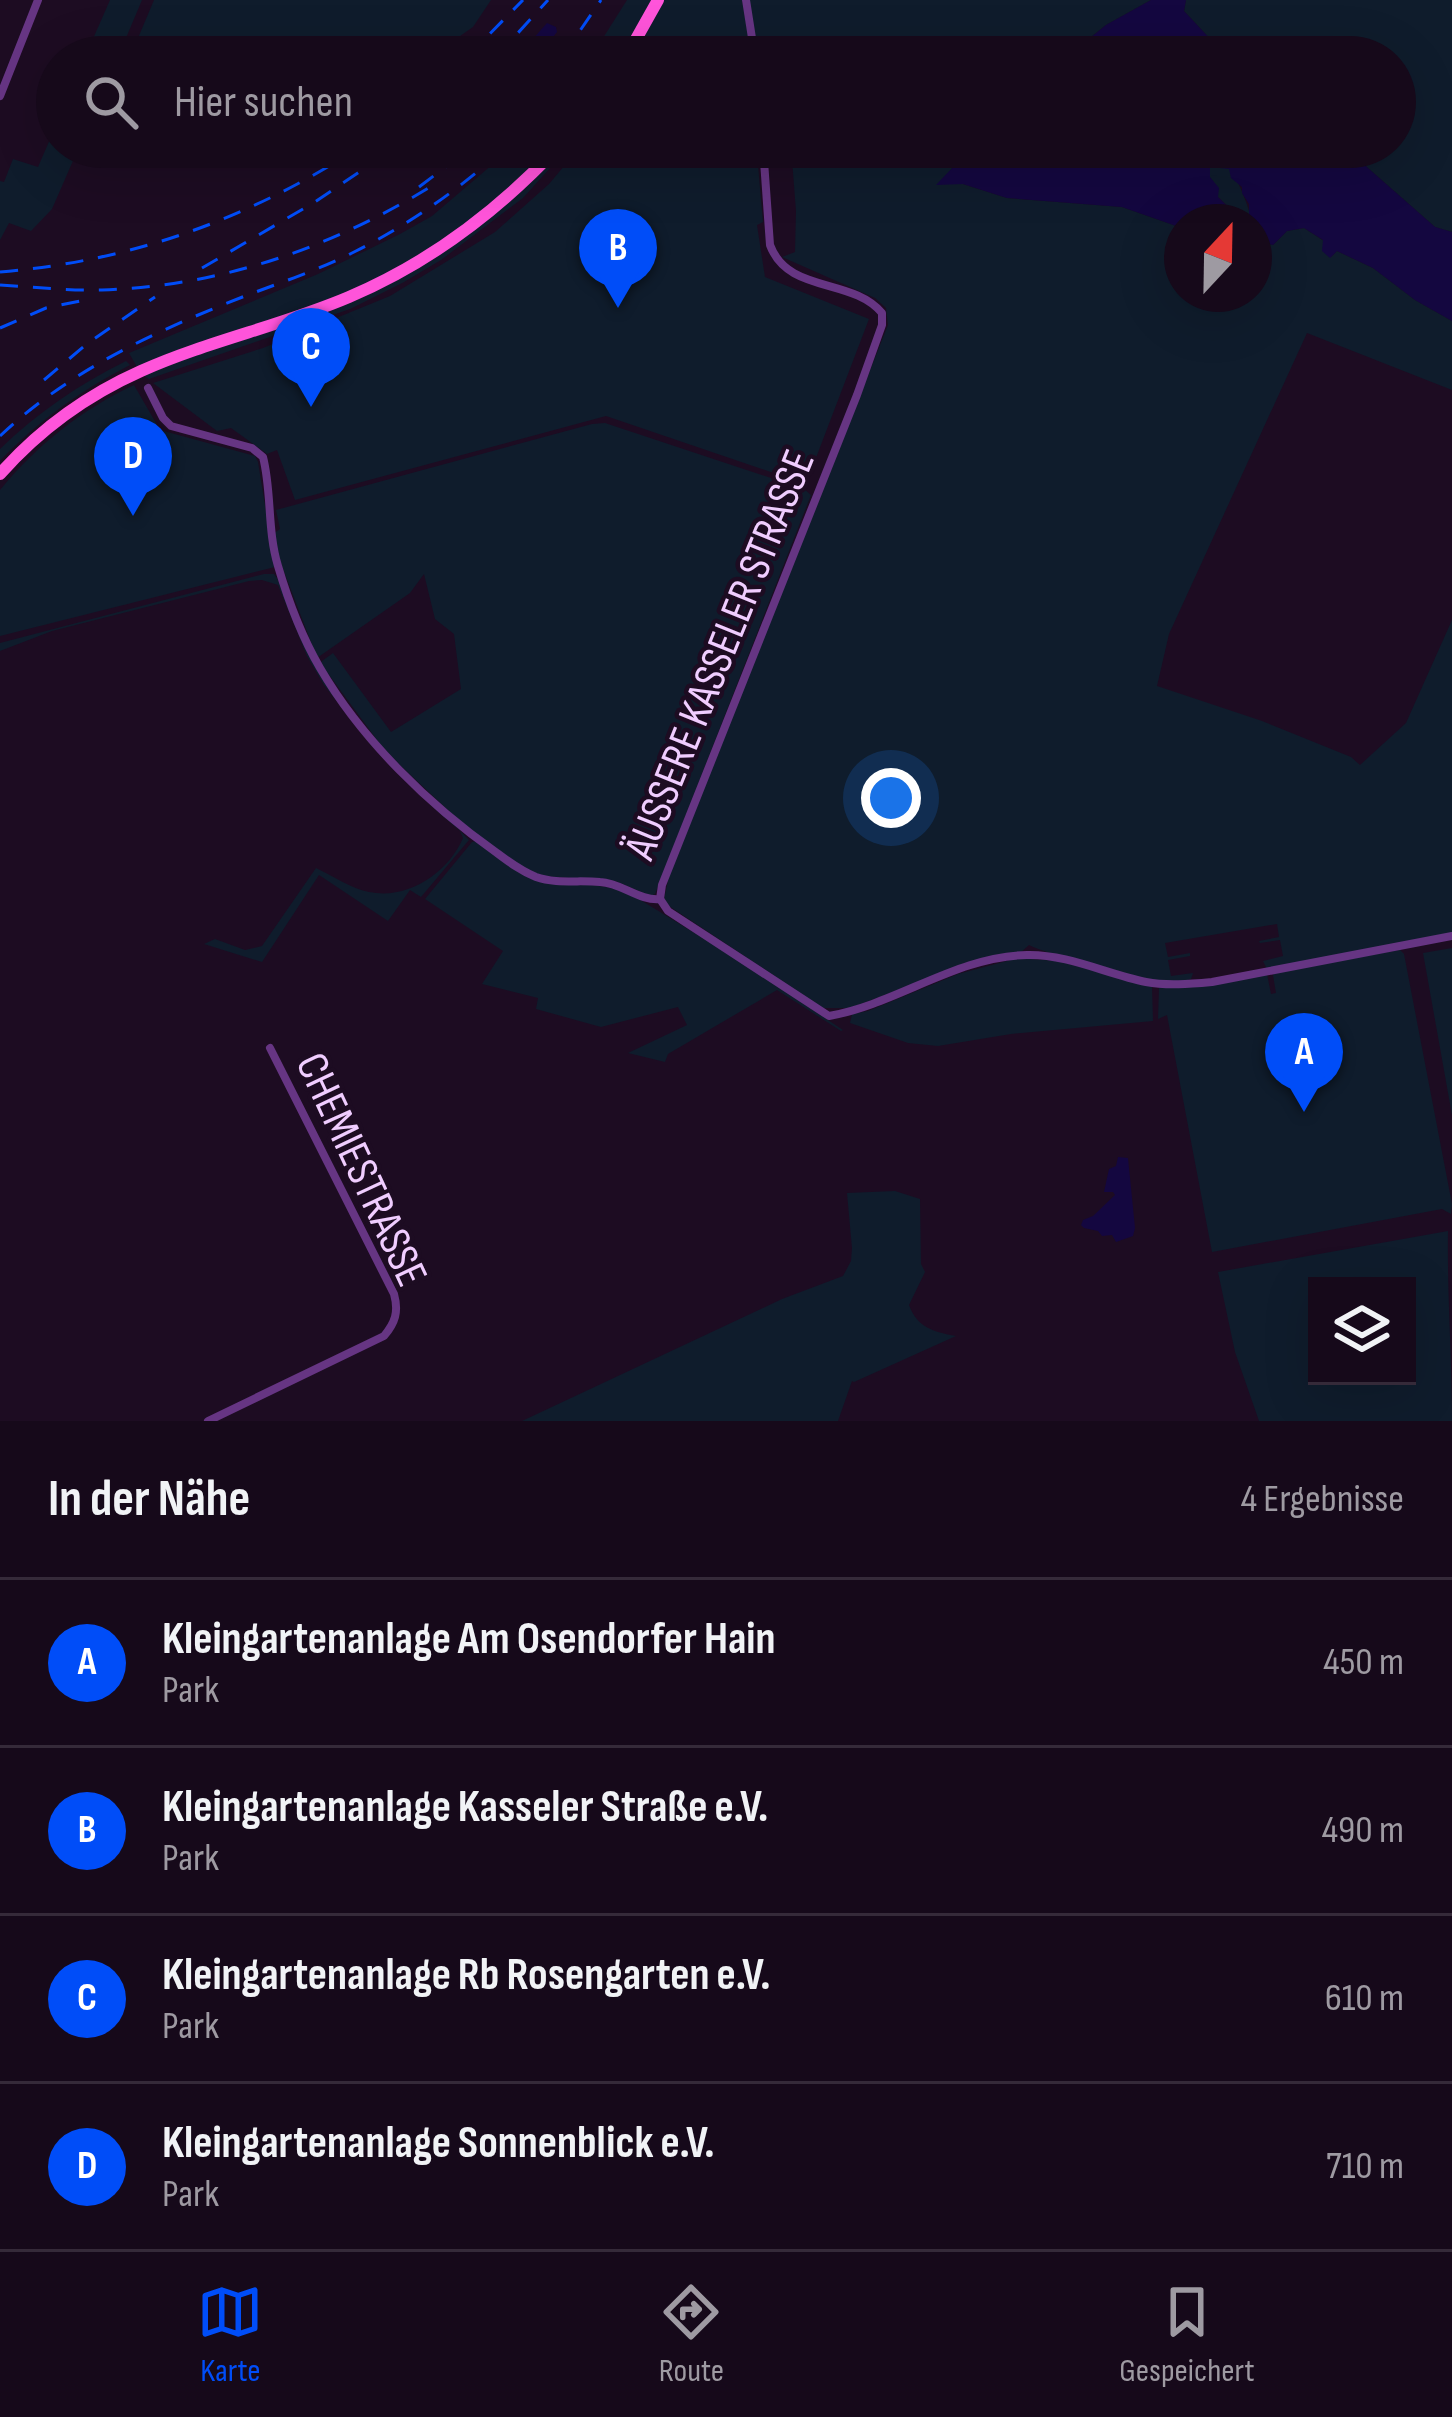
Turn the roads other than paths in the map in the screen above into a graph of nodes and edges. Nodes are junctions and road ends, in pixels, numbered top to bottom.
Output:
1 (38, 0) edge
2 (658, 0) edge
3 (746, 0) edge
4 (638, 36) edge
5 (752, 36) edge
6 (0, 96) edge
7 (536, 168) edge
8 (765, 168) edge
9 (148, 388) dead end
10 (0, 474) edge
11 (660, 899) junction
12 (1452, 937) edge
13 (270, 1048) dead end
14 (208, 1421) edge

1 - 6 street
2 - 4 main road
3 - 5 street
7 - 10 main road
8 - 11 street, ÄUSSERE KASSELER STRASSE
9 - 11 street, ÄUSSERE KASSELER STRASSE
11 - 12 street
13 - 14 street, CHEMIESTRASSE

